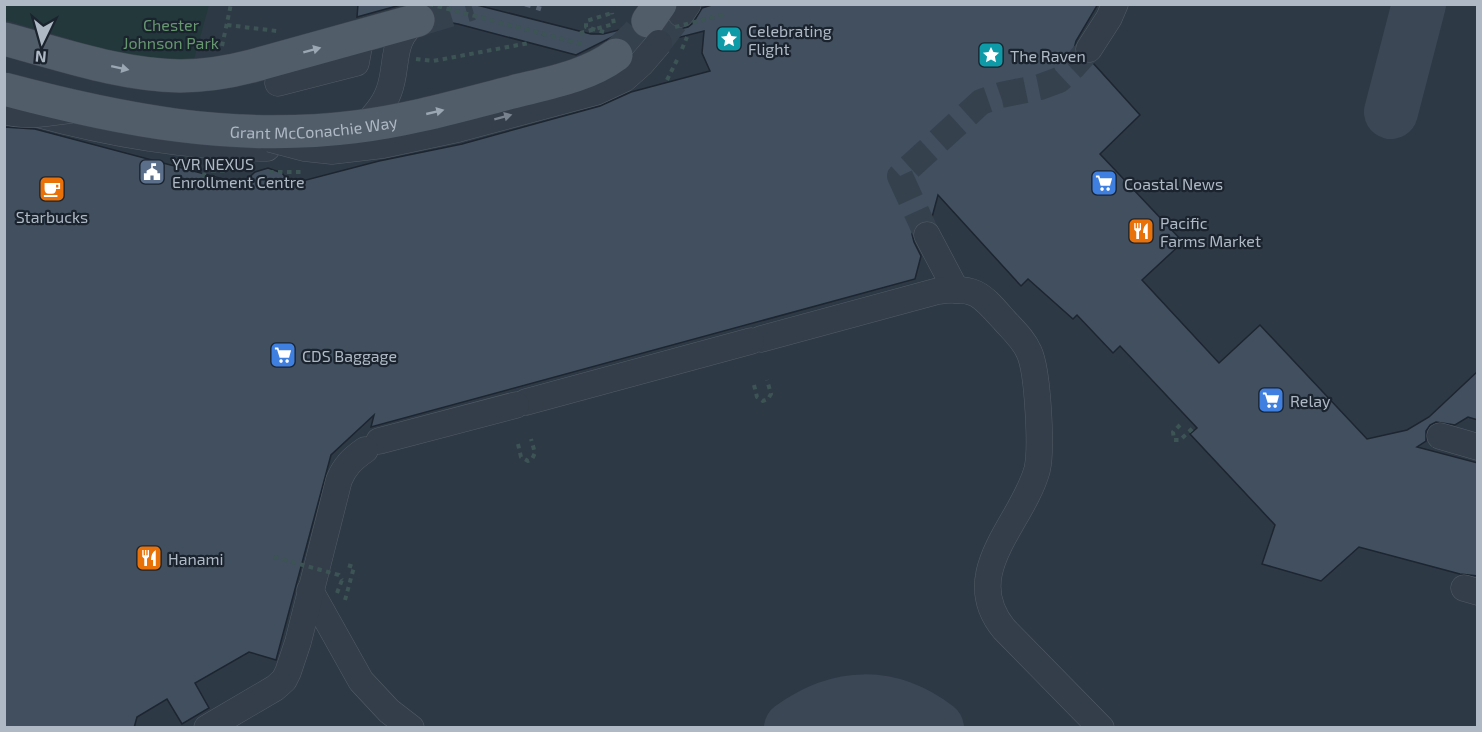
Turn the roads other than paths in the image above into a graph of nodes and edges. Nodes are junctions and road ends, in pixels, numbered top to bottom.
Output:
1 (1114, 4) edge
2 (423, 13) edge
3 (667, 19) tunnel mouth
4 (361, 36) junction
5 (4, 39) edge
6 (604, 44) tunnel mouth
7 (1089, 49) tunnel mouth
8 (278, 83) dead end
9 (4, 89) edge
10 (4, 106) edge
11 (86, 110) junction
12 (4, 111) edge
13 (219, 131) junction
14 (927, 235) tunnel mouth
15 (956, 290) junction
16 (1440, 436) dead end
17 (1478, 447) edge
18 (310, 590) junction
19 (207, 728) edge
20 (411, 728) edge
21 (1101, 728) edge

1 - 7 lane
2 - 4 main road
2 - 10 lane
13 -> 3 lane, bridge
5 -> 4 main road
4 - 8 lane
13 -> 6 main road, Grant McConachie Way, bridge
9 - 11 main road, Grant McConachie Way, bridge
11 - 12 lane, bridge
11 - 13 main road, Grant McConachie Way, bridge
14 - 15 lane
15 - 18 lane
15 - 21 lane
16 - 17 lane
18 - 19 lane
18 - 20 lane

